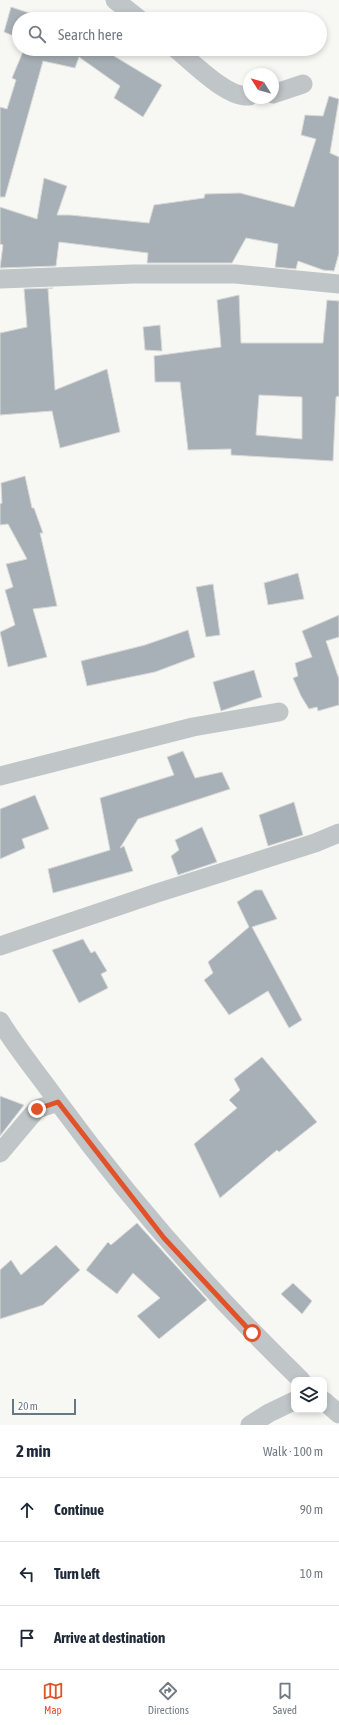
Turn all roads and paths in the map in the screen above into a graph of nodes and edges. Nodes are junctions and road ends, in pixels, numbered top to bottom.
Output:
1 (115, 0) edge
2 (130, 12) edge
3 (185, 56) edge
4 (303, 84) dead end
5 (279, 92) edge
6 (243, 96) edge
7 (0, 279) edge
8 (339, 284) edge
9 (279, 712) dead end
10 (0, 776) edge
11 (339, 833) edge
12 (0, 946) edge
13 (0, 1021) edge
14 (58, 1102) junction
15 (0, 1153) edge
16 (298, 1377) edge
17 (291, 1402) edge
18 (327, 1404) edge
19 (339, 1414) edge
20 (250, 1425) edge

1 - 2 street
3 - 6 street
4 - 5 street
7 - 8 street
9 - 10 street
11 - 12 street
13 - 14 street
14 - 15 street
14 - 16 street
17 - 20 street
18 - 19 street

